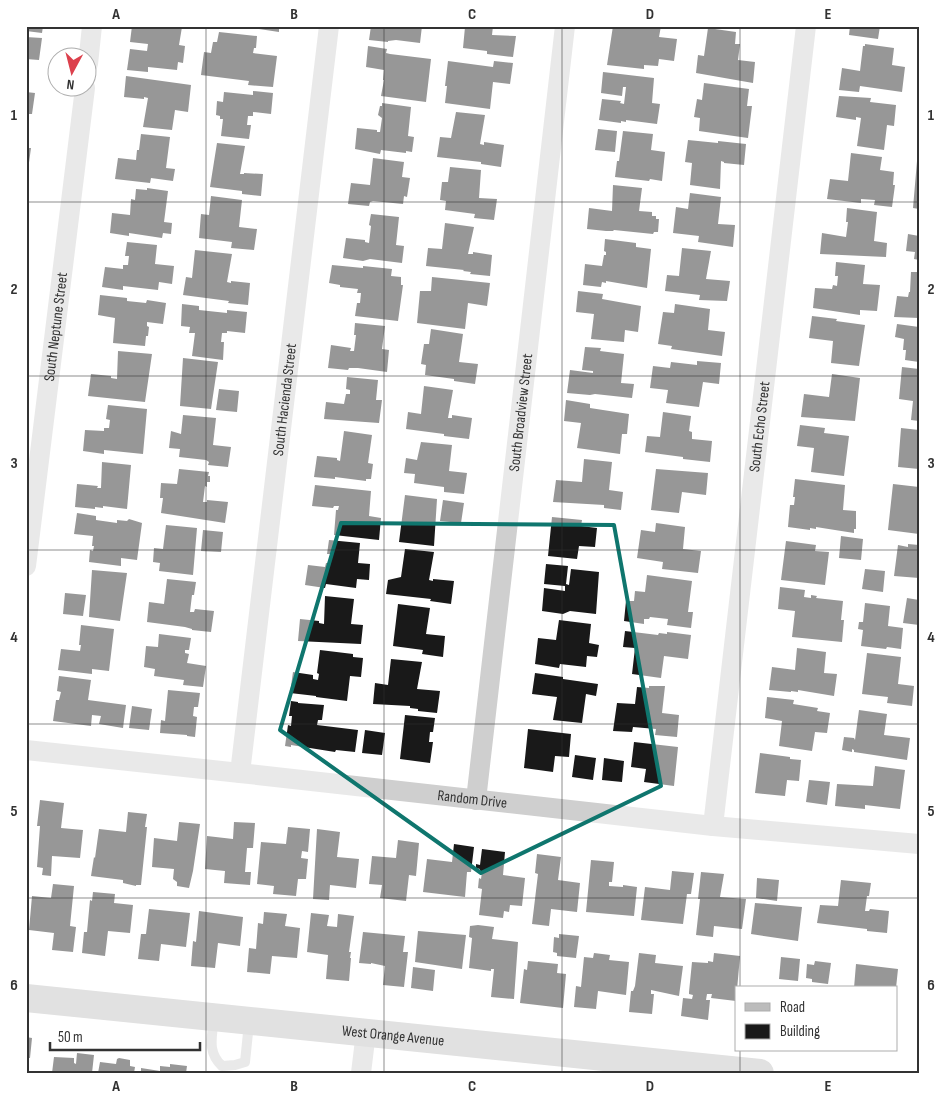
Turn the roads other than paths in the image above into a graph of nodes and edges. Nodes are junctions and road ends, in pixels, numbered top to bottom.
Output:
1 (92, 26) edge
2 (329, 26) edge
3 (565, 26) edge
4 (806, 26) edge
5 (90, 48) edge
6 (84, 98) edge
7 (26, 566) edge
8 (26, 750) edge
9 (240, 772) junction
10 (476, 800) junction
11 (713, 826) junction
12 (919, 844) edge
13 (26, 998) edge
14 (214, 1017) junction
15 (250, 1020) junction
16 (366, 1032) junction
17 (222, 1070) edge
18 (361, 1073) edge
19 (760, 1073) edge

1 - 5 street
2 - 9 street, South Hacienda Street
3 - 10 street, South Broadview Street
4 - 11 street, South Echo Street
6 - 7 street, South Neptune Street
8 - 9 street, Random Drive
9 - 10 street, Random Drive
10 - 11 street, Random Drive
11 - 12 street, Random Drive
13 - 14 street, West Orange Avenue
14 - 15 street, West Orange Avenue
14 - 17 lane
15 - 16 street, West Orange Avenue
15 - 17 lane
16 - 18 street
16 - 19 street, West Orange Avenue

